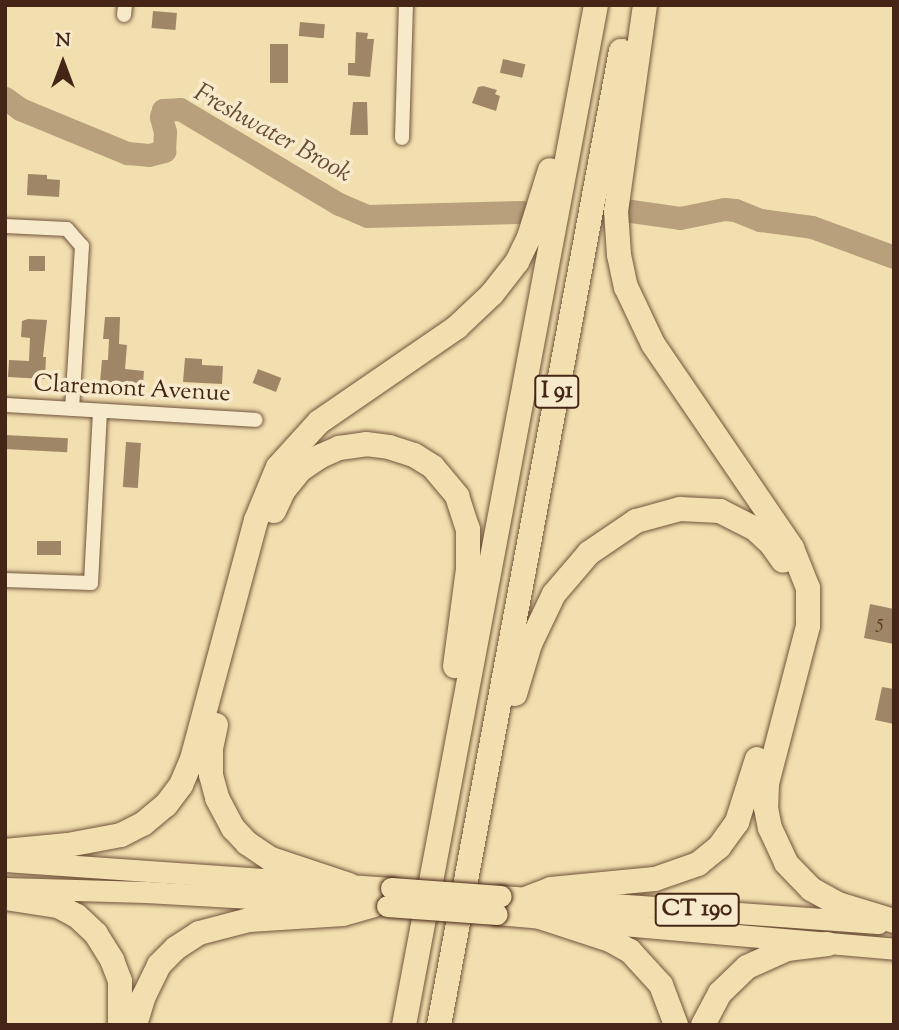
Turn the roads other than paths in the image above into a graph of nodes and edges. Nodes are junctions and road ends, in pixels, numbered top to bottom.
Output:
1 (406, 5) edge
2 (596, 5) edge
3 (630, 5) edge
4 (645, 5) edge
5 (576, 113) junction
6 (401, 138) dead end
7 (5, 226) edge
8 (5, 405) edge
9 (72, 409) junction
10 (100, 412) junction
11 (256, 421) dead end
12 (5, 580) edge
13 (484, 779) junction
14 (447, 797) junction
15 (5, 851) edge
16 (5, 861) edge
17 (349, 885) junction
18 (5, 888) edge
19 (5, 898) edge
20 (384, 900) junction
21 (534, 907) junction
22 (894, 922) edge
23 (828, 944) junction
24 (894, 949) edge
25 (446, 989) junction
26 (120, 1025) edge
27 (135, 1025) edge
28 (404, 1025) edge
29 (439, 1025) edge
30 (451, 1025) edge
31 (676, 1025) edge
32 (703, 1025) edge

1 - 6 street
2 - 5 highway, I 91
3 - 13 highway, I 91
4 - 22 highway
5 - 14 highway, I 91
5 - 15 highway
7 - 9 street
8 - 9 street, Claremont Avenue
9 - 10 street, Claremont Avenue
10 - 11 street, Claremont Avenue
10 - 12 street
13 - 21 highway
13 - 25 highway, I 91
14 - 17 highway
14 - 28 highway, I 91
16 - 17 main road, CT 190
17 - 20 main road, CT 190
18 - 20 main road, CT 190
19 - 26 highway
20 - 21 main road, CT 190, bridge
20 - 27 highway
21 - 22 main road, CT 190
21 - 23 main road, CT 190
21 - 31 highway
23 - 24 main road, CT 190
23 - 32 highway
25 - 29 highway, I 91
25 - 30 highway

